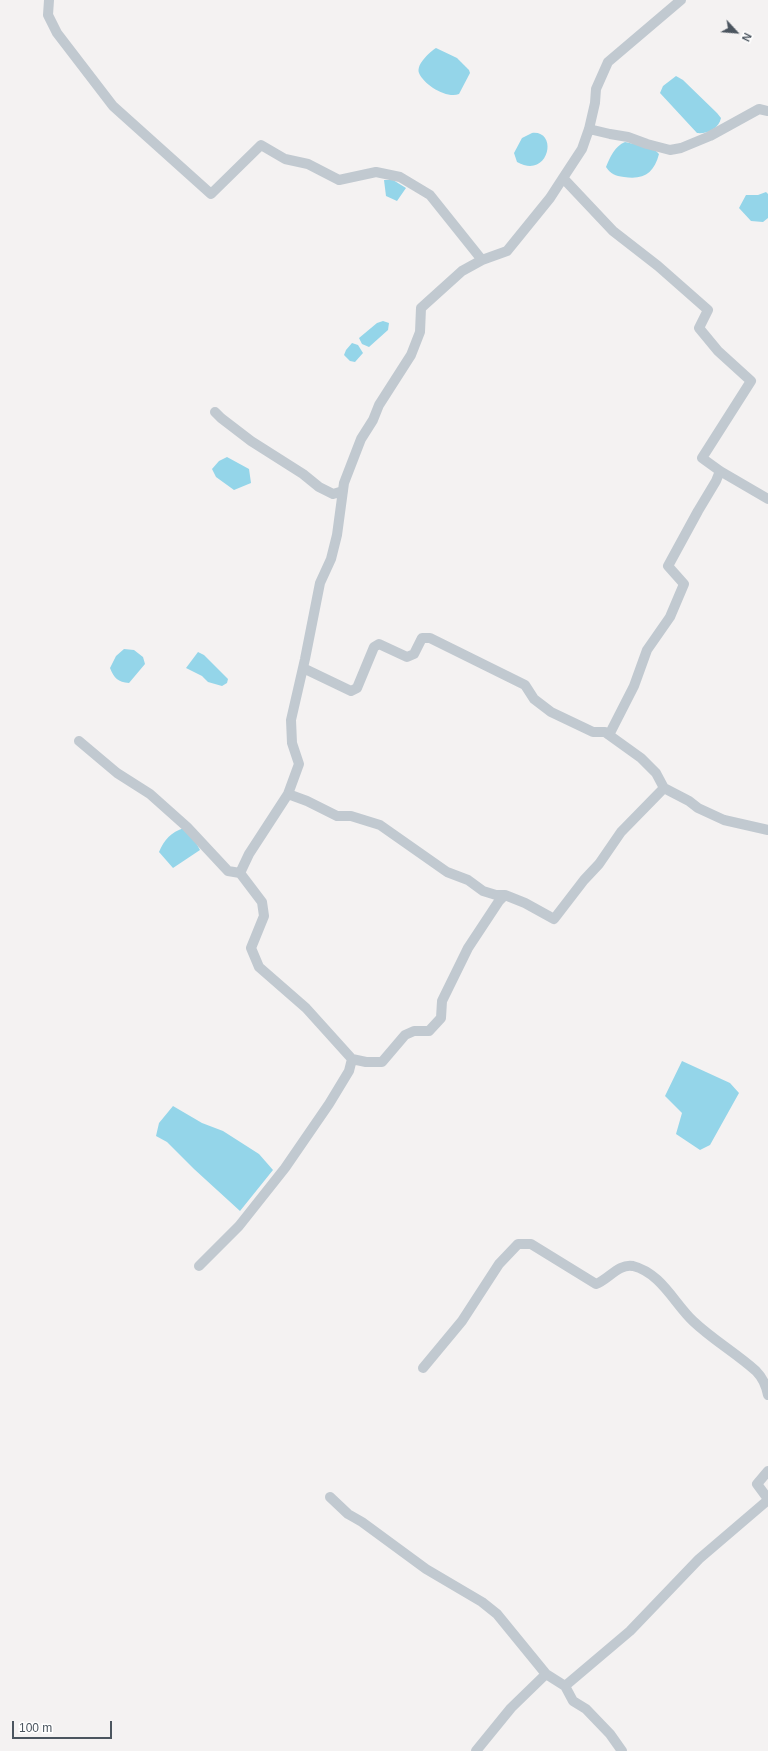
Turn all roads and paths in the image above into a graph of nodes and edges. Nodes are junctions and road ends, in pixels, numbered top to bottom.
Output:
1 (49, 0) edge
2 (680, 0) edge
3 (768, 111) edge
4 (589, 129) junction
5 (563, 178) junction
6 (482, 260) junction
7 (215, 412) dead end
8 (720, 471) junction
9 (343, 491) junction
10 (768, 499) edge
11 (303, 668) junction
12 (609, 735) junction
13 (79, 740) dead end
14 (664, 788) junction
15 (288, 794) junction
16 (768, 830) edge
17 (240, 873) junction
18 (505, 895) junction
19 (352, 1059) junction
20 (199, 1266) dead end
21 (423, 1368) dead end
22 (768, 1395) edge
23 (768, 1471) edge
24 (330, 1497) dead end
25 (768, 1499) edge
26 (546, 1674) junction
27 (566, 1686) junction
28 (476, 1751) edge
29 (622, 1751) edge

1 - 6 street
2 - 4 street
3 - 4 street
4 - 5 street
5 - 6 street
5 - 8 street
6 - 9 street
7 - 9 street
8 - 10 street
8 - 12 street
9 - 11 street
11 - 12 street
11 - 15 street
12 - 14 street
13 - 17 street
14 - 16 street
14 - 18 street
15 - 17 street
15 - 18 street
17 - 19 street
18 - 19 street
19 - 20 street
21 - 22 street
23 - 25 street
24 - 26 street
25 - 27 street
26 - 27 street
26 - 28 street
27 - 29 street

